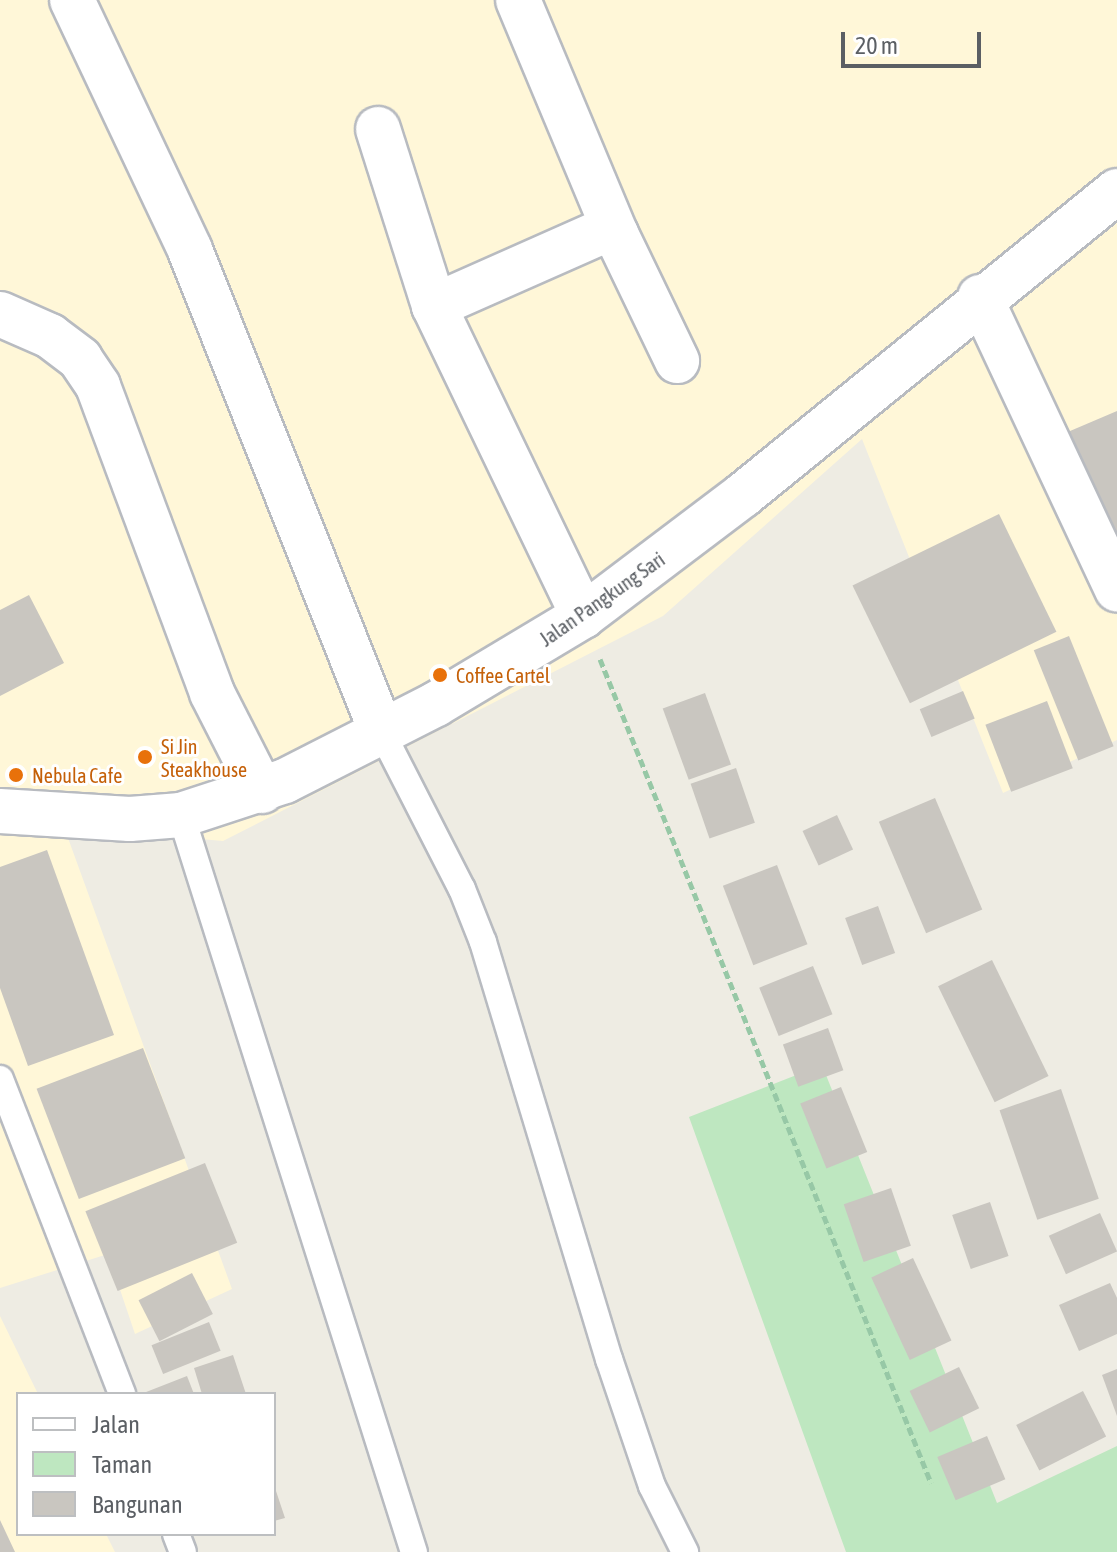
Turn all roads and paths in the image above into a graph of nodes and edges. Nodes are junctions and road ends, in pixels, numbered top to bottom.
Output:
1 (72, 0) edge
2 (518, 0) edge
3 (378, 129) dead end
4 (1117, 191) edge
5 (616, 234) junction
6 (980, 297) junction
7 (434, 306) junction
8 (0, 314) edge
9 (677, 361) dead end
10 (1117, 589) edge
11 (583, 616) junction
12 (382, 733) junction
13 (262, 791) junction
14 (0, 811) edge
15 (181, 815) junction
16 (0, 1079) edge
17 (121, 1392) edge
18 (931, 1483) dead end
19 (414, 1552) edge
20 (685, 1552) edge

1 - 12 street
2 - 5 street
3 - 7 street
4 - 6 street, Jalan Pangkung Sari
5 - 7 street
5 - 9 street
6 - 10 street
6 - 11 street, Jalan Pangkung Sari
7 - 11 street
8 - 13 street
11 - 12 street, Jalan Pangkung Sari
11 - 18 path
12 - 13 street, Jalan Pangkung Sari
12 - 20 lane
13 - 15 street, Jalan Pangkung Sari
14 - 15 street, Jalan Pangkung Sari
15 - 19 lane
16 - 17 lane

